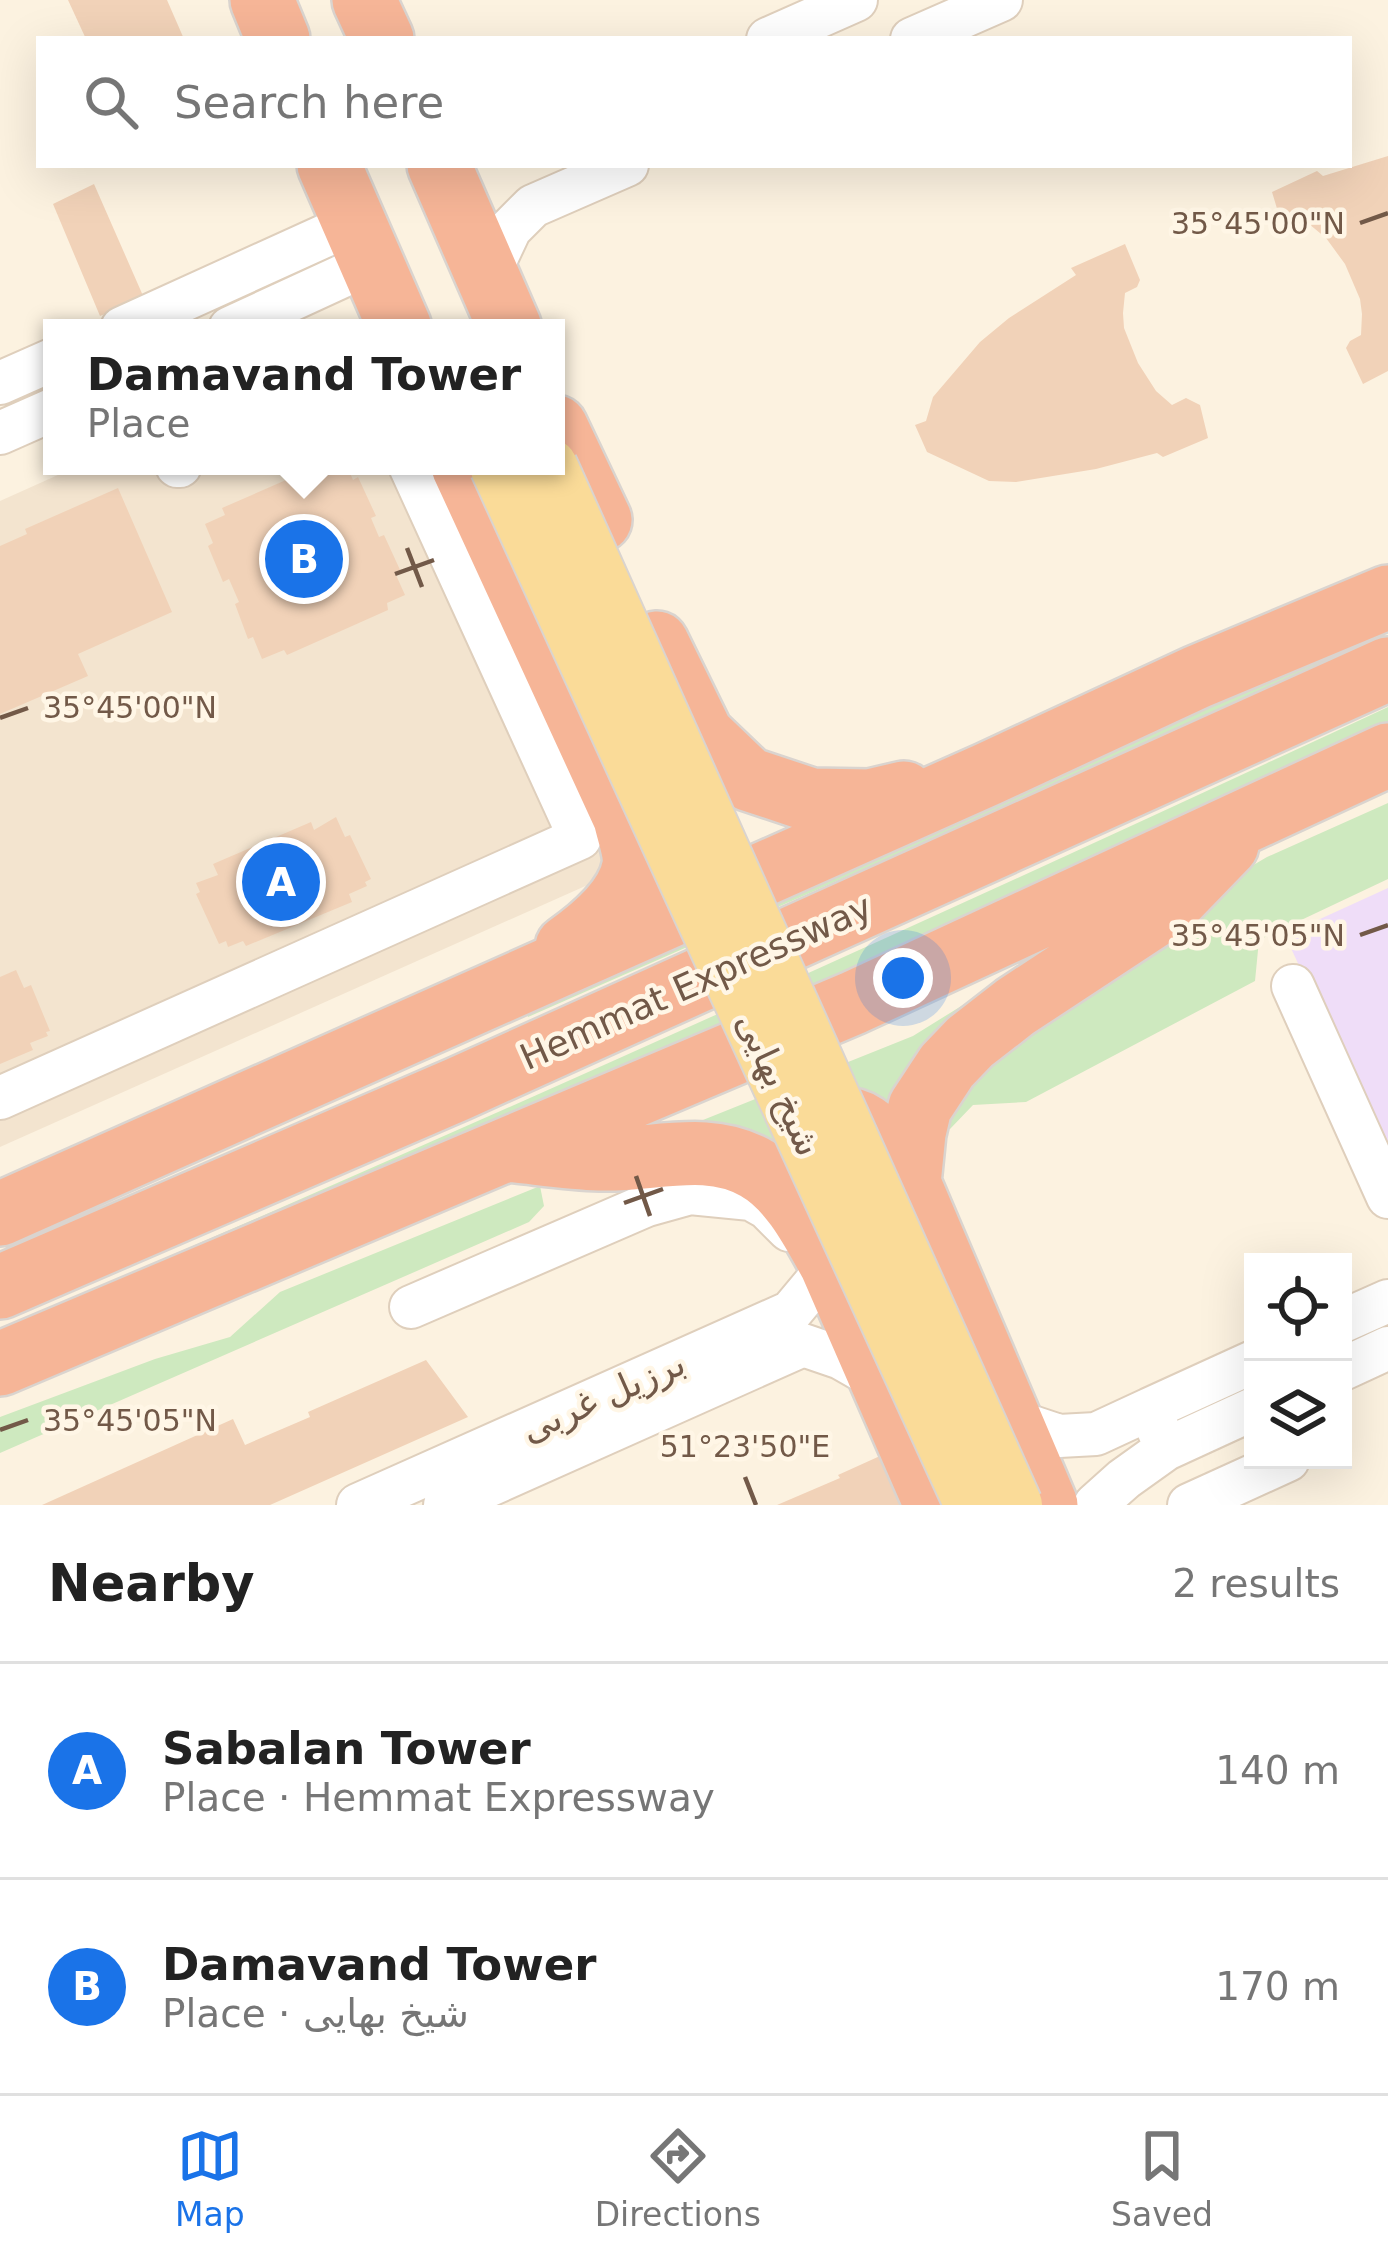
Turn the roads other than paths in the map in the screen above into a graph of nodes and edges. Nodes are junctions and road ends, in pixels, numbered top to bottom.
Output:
1 (262, 0) edge
2 (364, 0) edge
3 (856, 0) edge
4 (1001, 0) edge
5 (277, 36) edge
6 (381, 36) edge
7 (775, 36) edge
8 (919, 36) edge
9 (330, 168) edge
10 (440, 168) edge
11 (536, 168) edge
12 (620, 168) edge
13 (569, 190) junction
14 (362, 243) junction
15 (498, 303) edge
16 (168, 318) edge
17 (244, 319) edge
18 (396, 319) edge
19 (43, 364) edge
20 (0, 383) edge
21 (43, 414) edge
22 (0, 434) edge
23 (565, 446) edge
24 (414, 475) edge
25 (468, 475) edge
26 (500, 475) edge
27 (554, 475) edge
28 (1388, 598) edge
29 (1388, 626) edge
30 (1388, 669) edge
31 (1196, 677) junction
32 (1388, 755) edge
33 (988, 774) junction
34 (1258, 814) junction
35 (514, 985) junction
36 (1293, 986) dead end
37 (0, 1097) edge
38 (508, 1150) junction
39 (909, 1183) junction
40 (781, 1189) junction
41 (1388, 1197) edge
42 (0, 1214) edge
43 (0, 1287) edge
44 (1388, 1301) edge
45 (810, 1302) junction
46 (411, 1307) dead end
47 (1352, 1317) edge
48 (1388, 1348) edge
49 (0, 1364) edge
50 (1352, 1365) edge
51 (1244, 1366) edge
52 (883, 1382) junction
53 (1150, 1408) junction
54 (1244, 1413) edge
55 (1011, 1420) junction
56 (1096, 1434) junction
57 (558, 1435) junction
58 (1166, 1449) junction
59 (1268, 1469) edge
60 (1106, 1496) edge
61 (358, 1505) edge
62 (445, 1505) edge
63 (936, 1505) edge
64 (972, 1505) edge
65 (1016, 1505) edge
66 (1046, 1505) edge
67 (1189, 1505) edge

1 - 5 highway
2 - 6 highway
3 - 7 street
4 - 8 street
9 - 14 highway
10 - 15 highway
11 - 13 street
12 - 13 street
13 - 15 street
14 - 16 street
14 - 17 street
14 - 18 highway
19 - 20 street
21 - 22 street
23 - 33 highway
24 - 37 street
25 - 35 highway
26 - 64 main road, شیخ بهایی, bridge
27 - 65 main road, شیخ بهایی, bridge
28 - 31 highway
29 - 31 highway
30 - 43 highway, Hemmat Expressway
31 - 33 highway
32 - 34 highway
33 - 35 highway
34 - 38 highway
34 - 39 highway
35 - 42 highway
36 - 41 street
38 - 40 highway
38 - 49 highway
39 - 40 highway
39 - 55 highway
40 - 45 highway
44 - 47 street
45 - 46 street
45 - 52 highway
45 - 52 street
45 - 57 street, برزیل غربی
48 - 50 street
51 - 53 street
52 - 63 highway
53 - 56 street
53 - 58 street
54 - 58 street
55 - 56 street
55 - 66 highway
56 - 60 street
57 - 61 street, برزیل غربی
57 - 62 street, برزیل غربی
58 - 60 street
59 - 67 street

